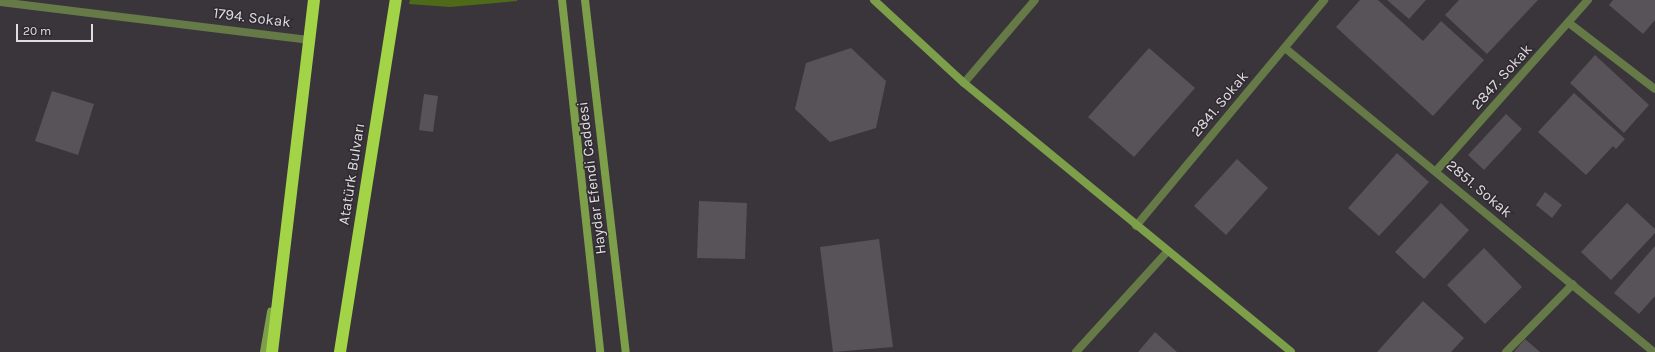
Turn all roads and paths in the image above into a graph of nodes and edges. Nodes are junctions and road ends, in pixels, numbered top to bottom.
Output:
1 (314, 0) edge
2 (396, 0) edge
3 (562, 0) edge
4 (585, 0) edge
5 (874, 0) edge
6 (1035, 0) edge
7 (1324, 0) edge
8 (1588, 0) edge
9 (0, 2) edge
10 (1568, 23) junction
11 (309, 40) junction
12 (1285, 48) junction
13 (964, 83) junction
14 (1655, 89) edge
15 (1436, 172) junction
16 (1136, 226) junction
17 (284, 244) junction
18 (1167, 252) junction
19 (356, 255) junction
20 (1573, 284) junction
21 (264, 352) edge
22 (272, 352) edge
23 (340, 352) edge
24 (346, 352) edge
25 (600, 352) edge
26 (626, 352) edge
27 (1076, 352) edge
28 (1290, 352) edge
29 (1506, 352) edge
30 (1654, 352) edge

1 - 11 highway
2 - 19 highway, Atatürk Bulvarı
3 - 25 street, Haydar Efendi Caddesi
4 - 26 street, Haydar Efendi Caddesi
5 - 13 street
6 - 13 street
7 - 12 street, 2841. Sokak
8 - 10 street, 2847. Sokak
9 - 11 street, 1794. Sokak
10 - 14 street
10 - 15 street, 2847. Sokak
11 - 17 highway
12 - 15 street, 2851. Sokak
12 - 16 street, 2841. Sokak
13 - 16 street
15 - 20 street, 2851. Sokak
16 - 18 street
17 - 21 street
17 - 22 highway
18 - 27 street
18 - 28 street
19 - 23 highway, Atatürk Bulvarı
19 - 24 street
20 - 29 street
20 - 30 street, 2851. Sokak

